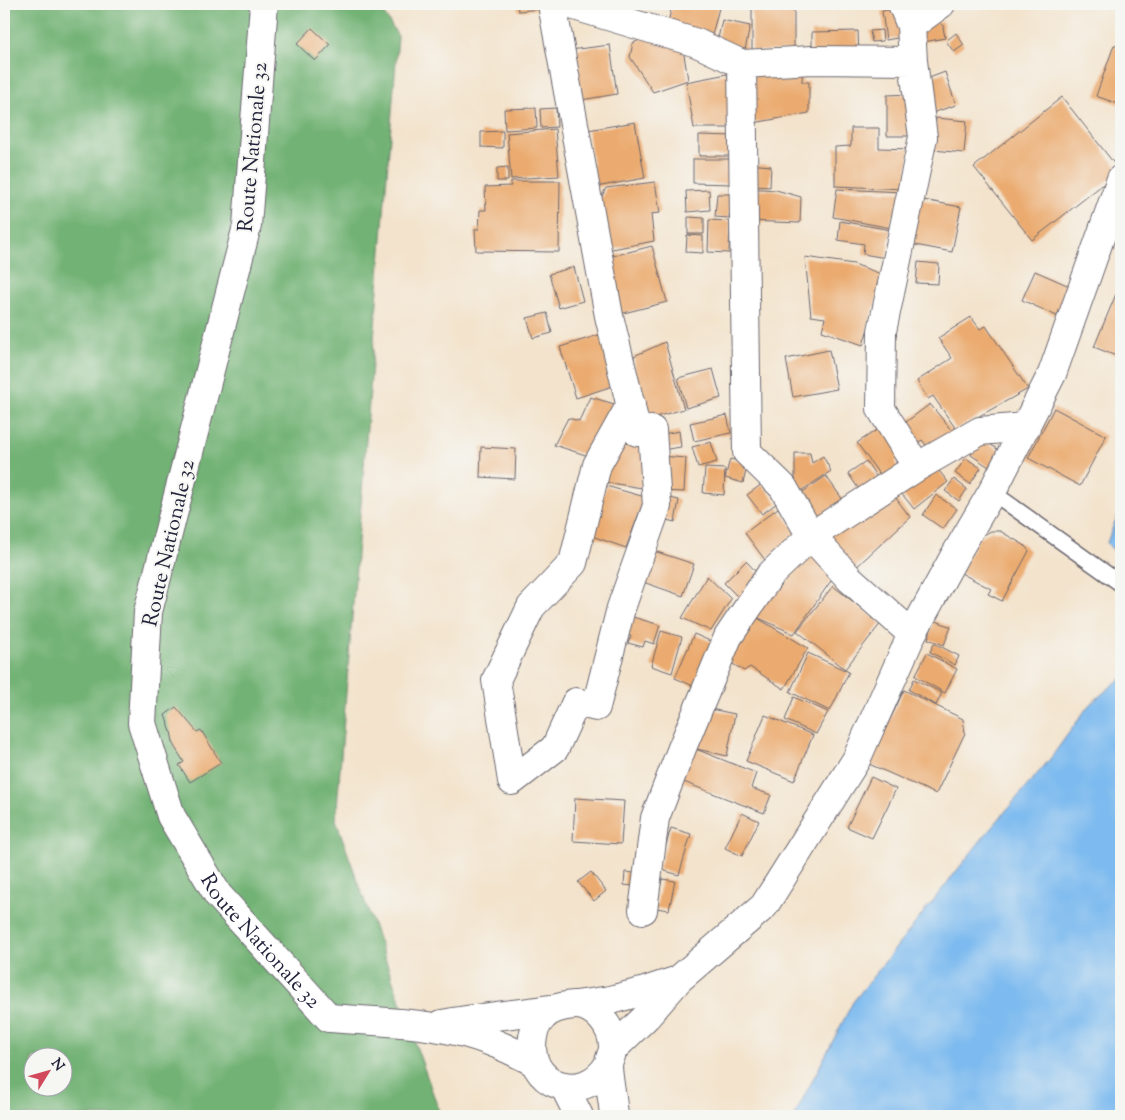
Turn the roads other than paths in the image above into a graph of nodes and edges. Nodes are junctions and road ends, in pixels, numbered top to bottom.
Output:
1 (264, 4) edge
2 (552, 4) edge
3 (568, 4) edge
4 (942, 4) edge
5 (907, 15) edge
6 (913, 61) junction
7 (742, 64) junction
8 (1121, 179) edge
9 (631, 404) junction
10 (1026, 427) junction
11 (917, 467) junction
12 (992, 492) junction
13 (811, 536) junction
14 (1121, 584) edge
15 (912, 634) junction
16 (643, 910) dead end
17 (678, 980) junction
18 (566, 1006) junction
19 (430, 1026) junction
20 (610, 1057) junction
21 (534, 1062) junction
22 (564, 1086) junction
23 (579, 1116) edge
24 (614, 1116) edge

1 - 19 street, Route Nationale 32
2 - 9 street
3 - 7 street
4 - 5 street
5 - 6 street
6 - 7 street
6 - 11 street
7 - 13 street
8 - 10 street
9 - 9 street
10 - 11 street
10 - 12 street
11 - 13 street
12 - 14 lane
12 - 15 street
13 - 15 street
13 - 16 street
15 - 17 street
17 - 18 street, Route Nationale 32
17 - 20 street
18 - 19 street, Route Nationale 32
18 - 20 street
18 - 21 street
19 - 21 street, Route Nationale 32
20 - 22 street
20 - 24 street
21 - 22 street
22 - 23 street

